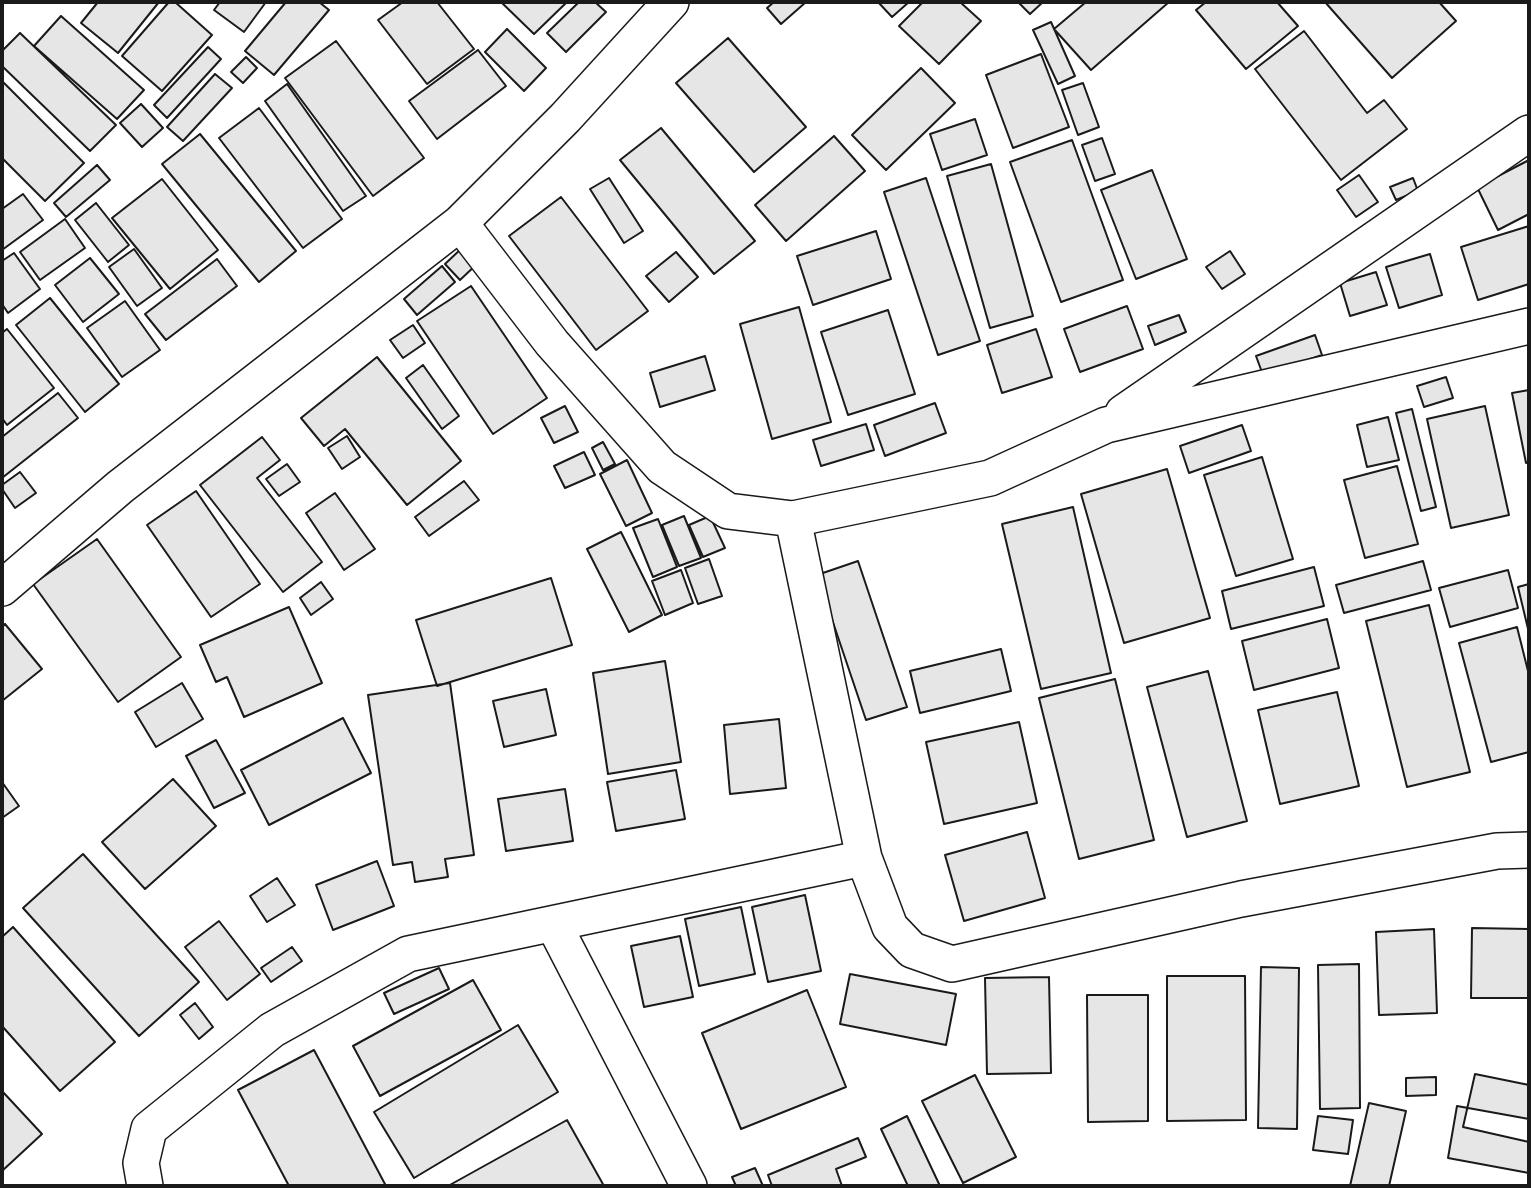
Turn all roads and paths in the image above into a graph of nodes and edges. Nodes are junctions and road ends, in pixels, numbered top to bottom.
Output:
1 (671, 2) edge
2 (1529, 132) edge
3 (460, 223) junction
4 (1529, 326) edge
5 (1106, 425) junction
6 (793, 519) junction
7 (2, 588) edge
8 (1529, 850) edge
9 (864, 858) junction
10 (554, 925) junction
11 (145, 1186) edge
12 (689, 1186) edge

1 - 3 street
2 - 5 street
3 - 6 street
3 - 7 street
4 - 5 street
5 - 6 street
6 - 9 street
8 - 9 street
9 - 10 street
10 - 11 street
10 - 12 street

